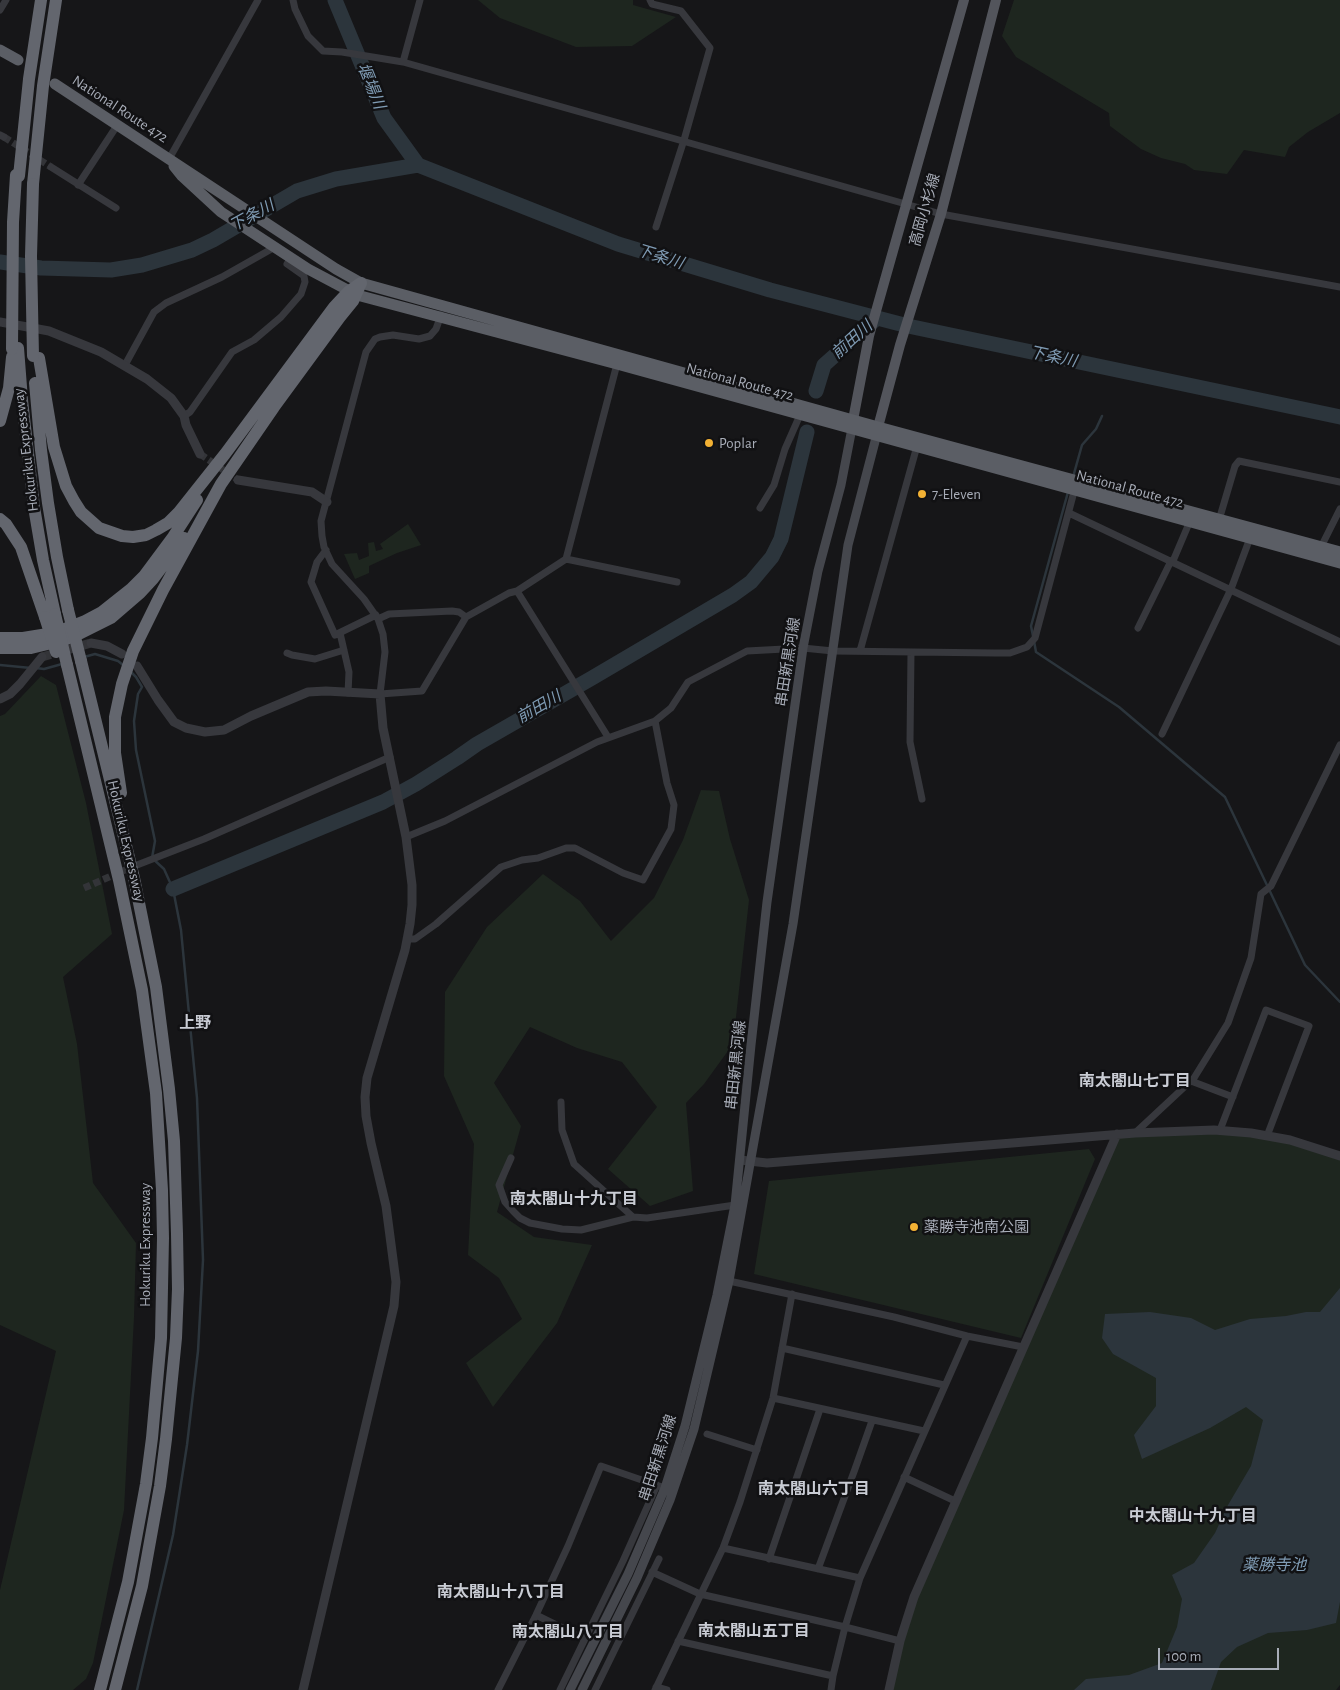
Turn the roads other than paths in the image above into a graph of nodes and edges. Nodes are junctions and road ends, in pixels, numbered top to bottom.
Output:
1 (6, 0) edge
2 (41, 0) edge
3 (56, 0) edge
4 (258, 0) edge
5 (293, 0) edge
6 (420, 0) edge
7 (650, 0) edge
8 (964, 0) edge
9 (996, 0) edge
10 (0, 10) edge
11 (0, 50) edge
12 (18, 60) dead end
13 (403, 62) junction
14 (55, 84) dead end
15 (118, 124) junction
16 (684, 140) junction
17 (169, 159) junction
18 (51, 167) tunnel mouth
19 (78, 185) junction
20 (905, 204) junction
21 (116, 208) dead end
22 (941, 214) junction
23 (656, 227) dead end
24 (275, 247) junction
25 (291, 258) junction
26 (1340, 287) edge
27 (355, 290) junction
28 (443, 306) junction
29 (440, 318) junction
30 (0, 322) edge
31 (15, 349) junction
32 (36, 357) junction
33 (617, 364) junction
34 (125, 365) junction
35 (800, 415) junction
36 (184, 416) junction
37 (0, 421) edge
38 (853, 425) junction
39 (877, 431) junction
40 (916, 446) junction
41 (200, 454) tunnel mouth
42 (224, 454) junction
43 (238, 480) tunnel mouth
44 (1340, 482) edge
45 (221, 484) junction
46 (1076, 486) junction
47 (326, 502) junction
48 (760, 508) dead end
49 (1340, 510) edge
50 (1069, 513) junction
51 (0, 519) edge
52 (1219, 520) junction
53 (1190, 521) junction
54 (1250, 538) junction
55 (1321, 547) junction
56 (326, 550) junction
57 (1340, 552) edge
58 (566, 559) junction
59 (1172, 561) junction
60 (1340, 563) edge
61 (677, 582) dead end
62 (1231, 589) junction
63 (517, 592) junction
64 (50, 615) junction
65 (377, 617) junction
66 (466, 617) junction
67 (1138, 628) dead end
68 (340, 632) junction
69 (0, 638) edge
70 (1340, 642) edge
71 (91, 643) tunnel mouth
72 (0, 648) edge
73 (803, 648) junction
74 (344, 650) junction
75 (833, 651) junction
76 (860, 651) junction
77 (910, 652) junction
78 (287, 653) dead end
79 (122, 654) dead end
80 (42, 657) tunnel mouth
81 (137, 666) dead end
82 (348, 693) junction
83 (380, 694) junction
84 (0, 699) edge
85 (655, 721) junction
86 (1162, 734) dead end
87 (608, 737) junction
88 (1340, 745) edge
89 (390, 757) junction
90 (922, 799) dead end
91 (406, 836) junction
92 (137, 865) tunnel mouth
93 (407, 939) junction
94 (156, 988) junction
95 (1191, 1080) junction
96 (1233, 1097) junction
97 (561, 1102) dead end
98 (1220, 1130) junction
99 (1136, 1133) junction
100 (1117, 1134) junction
101 (1267, 1136) junction
102 (1340, 1156) edge
103 (511, 1158) dead end
104 (745, 1160) junction
105 (735, 1205) junction
106 (633, 1217) junction
107 (729, 1281) junction
108 (792, 1294) junction
109 (967, 1336) junction
110 (1023, 1347) junction
111 (782, 1348) junction
112 (944, 1385) junction
113 (773, 1398) junction
114 (820, 1409) junction
115 (872, 1421) junction
116 (924, 1431) junction
117 (707, 1434) dead end
118 (757, 1450) junction
119 (904, 1476) junction
120 (661, 1487) junction
121 (956, 1501) junction
122 (723, 1548) junction
123 (659, 1559) dead end
124 (768, 1559) junction
125 (818, 1569) junction
126 (652, 1572) junction
127 (860, 1578) junction
128 (700, 1594) junction
129 (536, 1615) junction
130 (845, 1627) junction
131 (585, 1638) junction
132 (678, 1641) junction
133 (900, 1641) junction
134 (833, 1676) junction
135 (655, 1689) edge
136 (100, 1690) edge
137 (115, 1690) edge
138 (304, 1690) edge
139 (498, 1690) edge
140 (560, 1690) edge
141 (570, 1690) edge
142 (582, 1690) edge
143 (595, 1690) edge
144 (667, 1690) edge
145 (831, 1690) edge
146 (888, 1690) edge

1 - 10 street
2 - 31 highway, Hokuriku Expressway, bridge
3 - 32 highway, Hokuriku Expressway, bridge
4 - 17 street
5 - 13 street
6 - 13 street
7 - 16 street
8 - 20 main road, 高岡小杉線
9 - 22 main road, 高岡小杉線
11 - 12 highway
13 - 16 street
14 - 15 highway, National Route 472
15 - 17 highway, National Route 472
15 - 19 street
16 - 20 street
16 - 23 street
17 - 24 highway, National Route 472
17 - 27 highway, National Route 472
18 - 19 street
19 - 21 street
20 - 22 street
20 - 38 main road, 高岡小杉線
22 - 26 street
22 - 39 main road, 高岡小杉線
24 - 25 highway, National Route 472
24 - 34 street
25 - 27 highway, National Route 472
25 - 36 street
27 - 28 highway, National Route 472
27 - 29 highway, National Route 472
27 - 42 highway
27 - 45 highway
28 - 29 street
28 - 38 highway, National Route 472
29 - 33 highway, National Route 472
29 - 47 street
30 - 34 street
31 - 37 highway
31 - 64 highway, Hokuriku Expressway
32 - 42 highway
32 - 94 highway, Hokuriku Expressway, bridge
33 - 35 highway, National Route 472
33 - 58 street
34 - 36 street
35 - 38 highway, National Route 472
35 - 48 street
36 - 41 street
38 - 39 highway, National Route 472
38 - 73 main road, 串田新黒河線
39 - 40 highway, National Route 472
39 - 46 highway, National Route 472
39 - 75 main road, 串田新黒河線
40 - 46 highway, National Route 472
40 - 76 street
42 - 69 highway
43 - 47 street
44 - 52 street
45 - 72 highway
45 - 94 highway
46 - 50 street
46 - 52 highway, National Route 472
46 - 53 highway, National Route 472
47 - 56 street
49 - 55 street
50 - 59 street
50 - 77 street
51 - 64 highway
52 - 55 highway, National Route 472
53 - 54 highway, National Route 472
53 - 59 street
54 - 60 highway, National Route 472
54 - 62 street
55 - 57 highway, National Route 472
56 - 65 street
56 - 68 street
58 - 61 street
58 - 63 street
59 - 62 street
59 - 67 street
62 - 70 street
62 - 86 street
63 - 66 street
63 - 87 street
64 - 136 highway, Hokuriku Expressway, bridge
65 - 66 street
65 - 68 street
65 - 83 street
66 - 83 street
68 - 74 street
71 - 79 street
73 - 75 street
73 - 85 street
73 - 104 main road, 串田新黒河線
74 - 78 street
74 - 82 street
75 - 76 street
75 - 104 main road, 串田新黒河線
76 - 77 street
77 - 90 street
80 - 84 street
81 - 82 street
82 - 83 street
83 - 89 street
85 - 87 street
85 - 93 street
87 - 91 street
88 - 95 street
89 - 91 street
89 - 92 street
91 - 93 street
93 - 138 street
94 - 137 highway, Hokuriku Expressway
95 - 96 street
95 - 99 street
96 - 98 street
96 - 101 street
97 - 106 street
98 - 99 street
98 - 101 street
99 - 100 street
100 - 104 street
100 - 110 street
101 - 102 street
103 - 106 street
104 - 105 main road, 串田新黒河線
104 - 107 main road, 串田新黒河線
105 - 106 street
105 - 120 main road, 串田新黒河線
107 - 108 street
107 - 142 main road, 串田新黒河線
108 - 109 street
108 - 111 street
109 - 110 street
109 - 112 street
110 - 121 street
111 - 112 street
111 - 113 street
112 - 116 street
113 - 114 street
113 - 118 street
114 - 115 street
114 - 124 street
115 - 116 street
115 - 125 street
116 - 119 street
117 - 118 street
118 - 122 street
119 - 121 street
119 - 127 street
120 - 129 street
120 - 131 street
120 - 141 main road, 串田新黒河線
121 - 133 street
122 - 124 street
122 - 128 street
123 - 126 street
124 - 125 street
125 - 127 street
126 - 128 street
126 - 143 street
127 - 130 street
128 - 130 street
128 - 132 street
129 - 131 street
129 - 139 street
130 - 133 street
130 - 134 street
131 - 140 street
132 - 134 street
132 - 135 street
133 - 146 street
134 - 145 street
135 - 144 street

